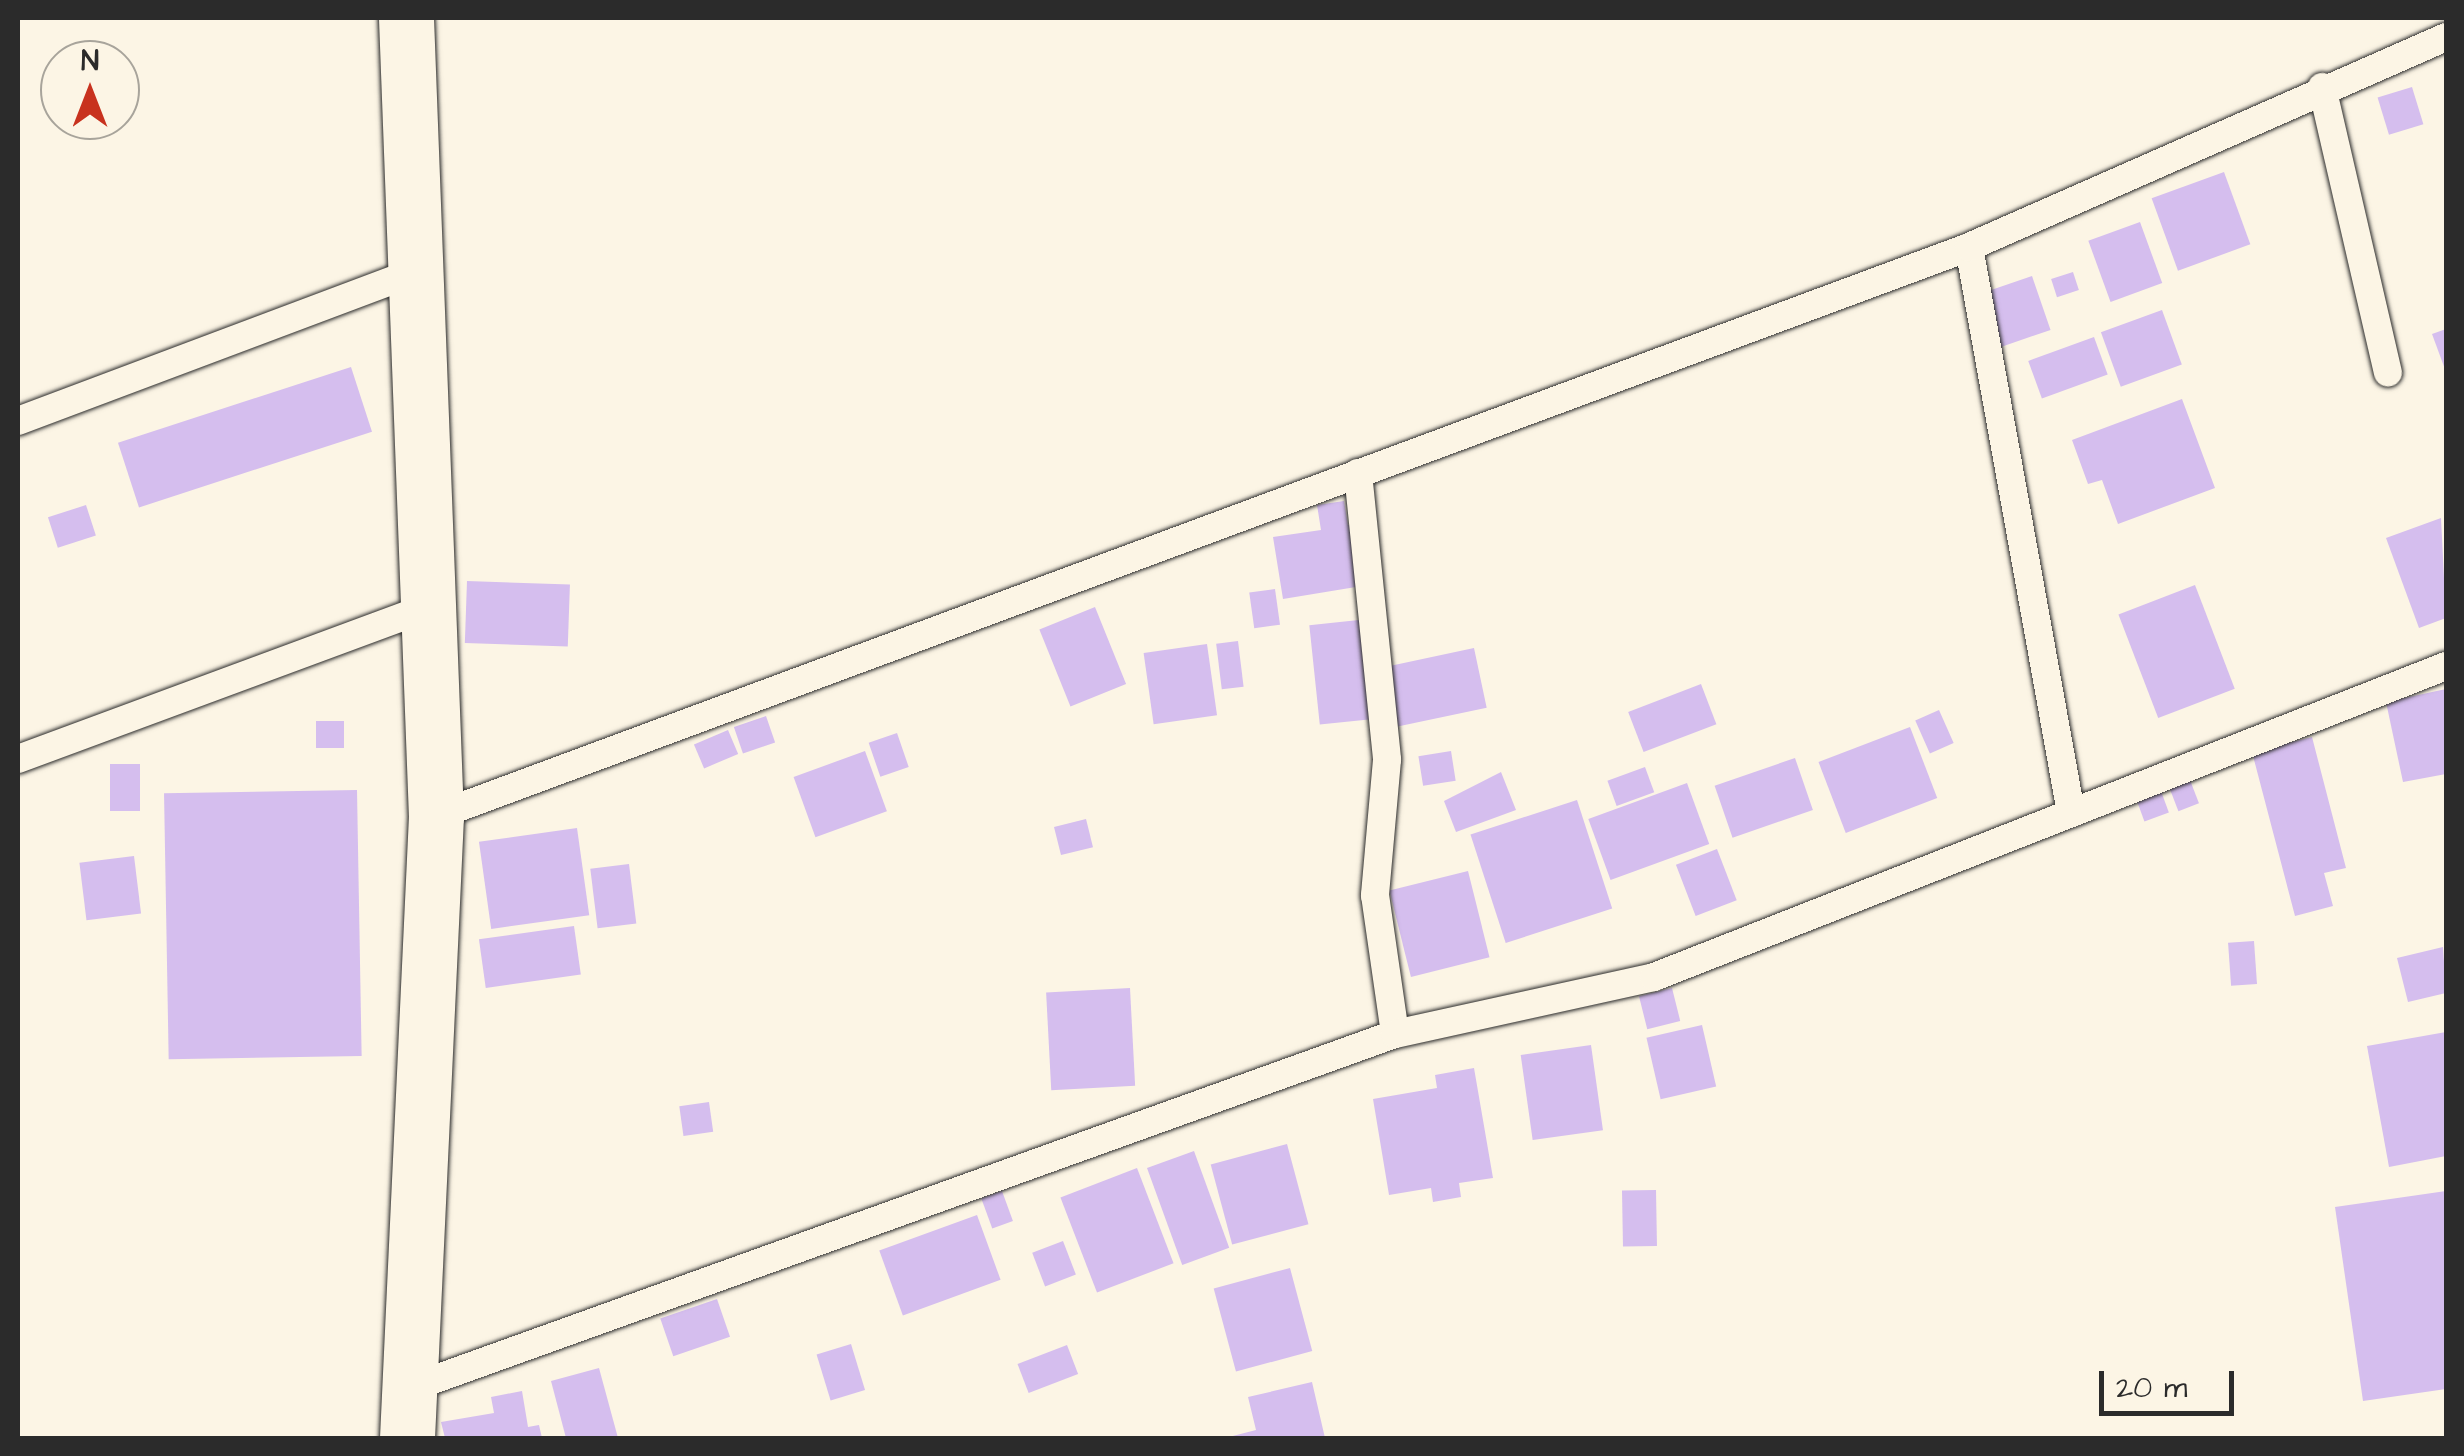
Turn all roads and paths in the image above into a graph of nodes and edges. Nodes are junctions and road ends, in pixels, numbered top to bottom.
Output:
1 (406, 18) edge
2 (2446, 37) edge
3 (2322, 87) junction
4 (1968, 248) junction
5 (411, 273) junction
6 (2388, 372) dead end
7 (18, 420) edge
8 (1358, 473) junction
9 (434, 605) junction
10 (2446, 666) edge
11 (18, 759) edge
12 (2071, 813) junction
13 (436, 816) junction
14 (1394, 1034) junction
15 (406, 1424) edge

1 - 5 street
2 - 3 lane
3 - 4 lane
3 - 6 lane
4 - 8 lane
4 - 12 lane
5 - 7 lane
5 - 9 street
8 - 13 lane
8 - 14 lane
9 - 11 lane
9 - 13 street
10 - 12 lane
12 - 14 lane
13 - 15 street
14 - 15 lane

